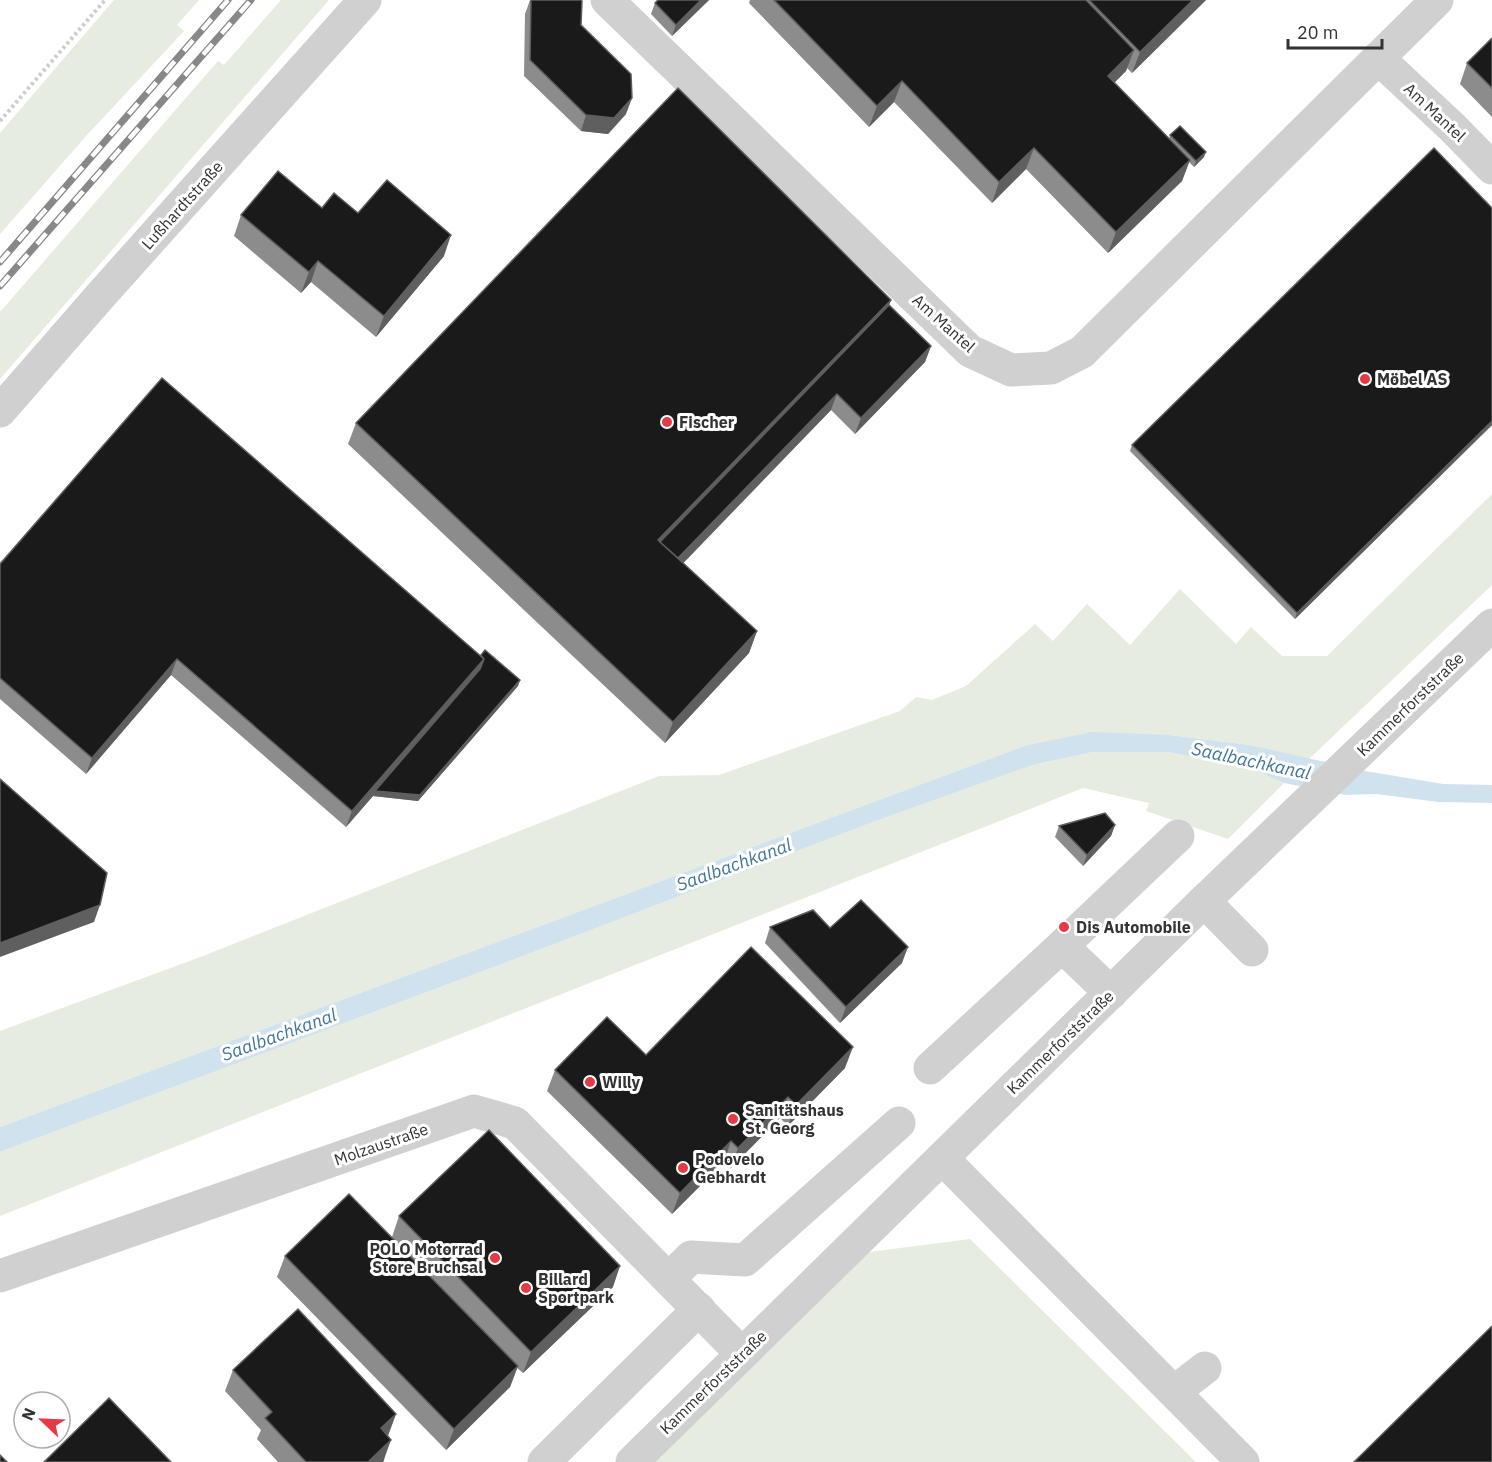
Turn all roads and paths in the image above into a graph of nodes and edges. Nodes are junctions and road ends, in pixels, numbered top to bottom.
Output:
1 (105, 0) edge
2 (365, 0) edge
3 (607, 0) edge
4 (1437, 0) edge
5 (1378, 58) junction
6 (0, 121) edge
7 (1492, 168) edge
8 (0, 411) edge
9 (1492, 625) edge
10 (1178, 836) dead end
11 (1204, 901) junction
12 (1062, 946) junction
13 (1252, 950) dead end
14 (1111, 993) junction
15 (930, 1068) dead end
16 (898, 1123) dead end
17 (942, 1158) junction
18 (0, 1276) edge
19 (669, 1279) junction
20 (699, 1309) junction
21 (742, 1354) junction
22 (1205, 1368) dead end
23 (1174, 1392) junction
24 (544, 1462) edge
25 (632, 1462) edge
26 (1243, 1462) edge

1 - 6 path
2 - 8 street, Lußhardtstraße
3 - 5 street, Am Mantel
4 - 5 street, Am Mantel
5 - 7 street, Am Mantel
9 - 11 street, Kammerforststraße
10 - 12 street
11 - 13 street
11 - 14 street, Kammerforststraße
12 - 14 street
12 - 15 street
14 - 17 street, Kammerforststraße
16 - 19 street
17 - 21 street, Kammerforststraße
17 - 23 street
18 - 19 street, Molzaustraße
19 - 20 street, Molzaustraße
20 - 21 street, Molzaustraße
20 - 24 street
21 - 25 street, Kammerforststraße
22 - 23 street
23 - 26 street

